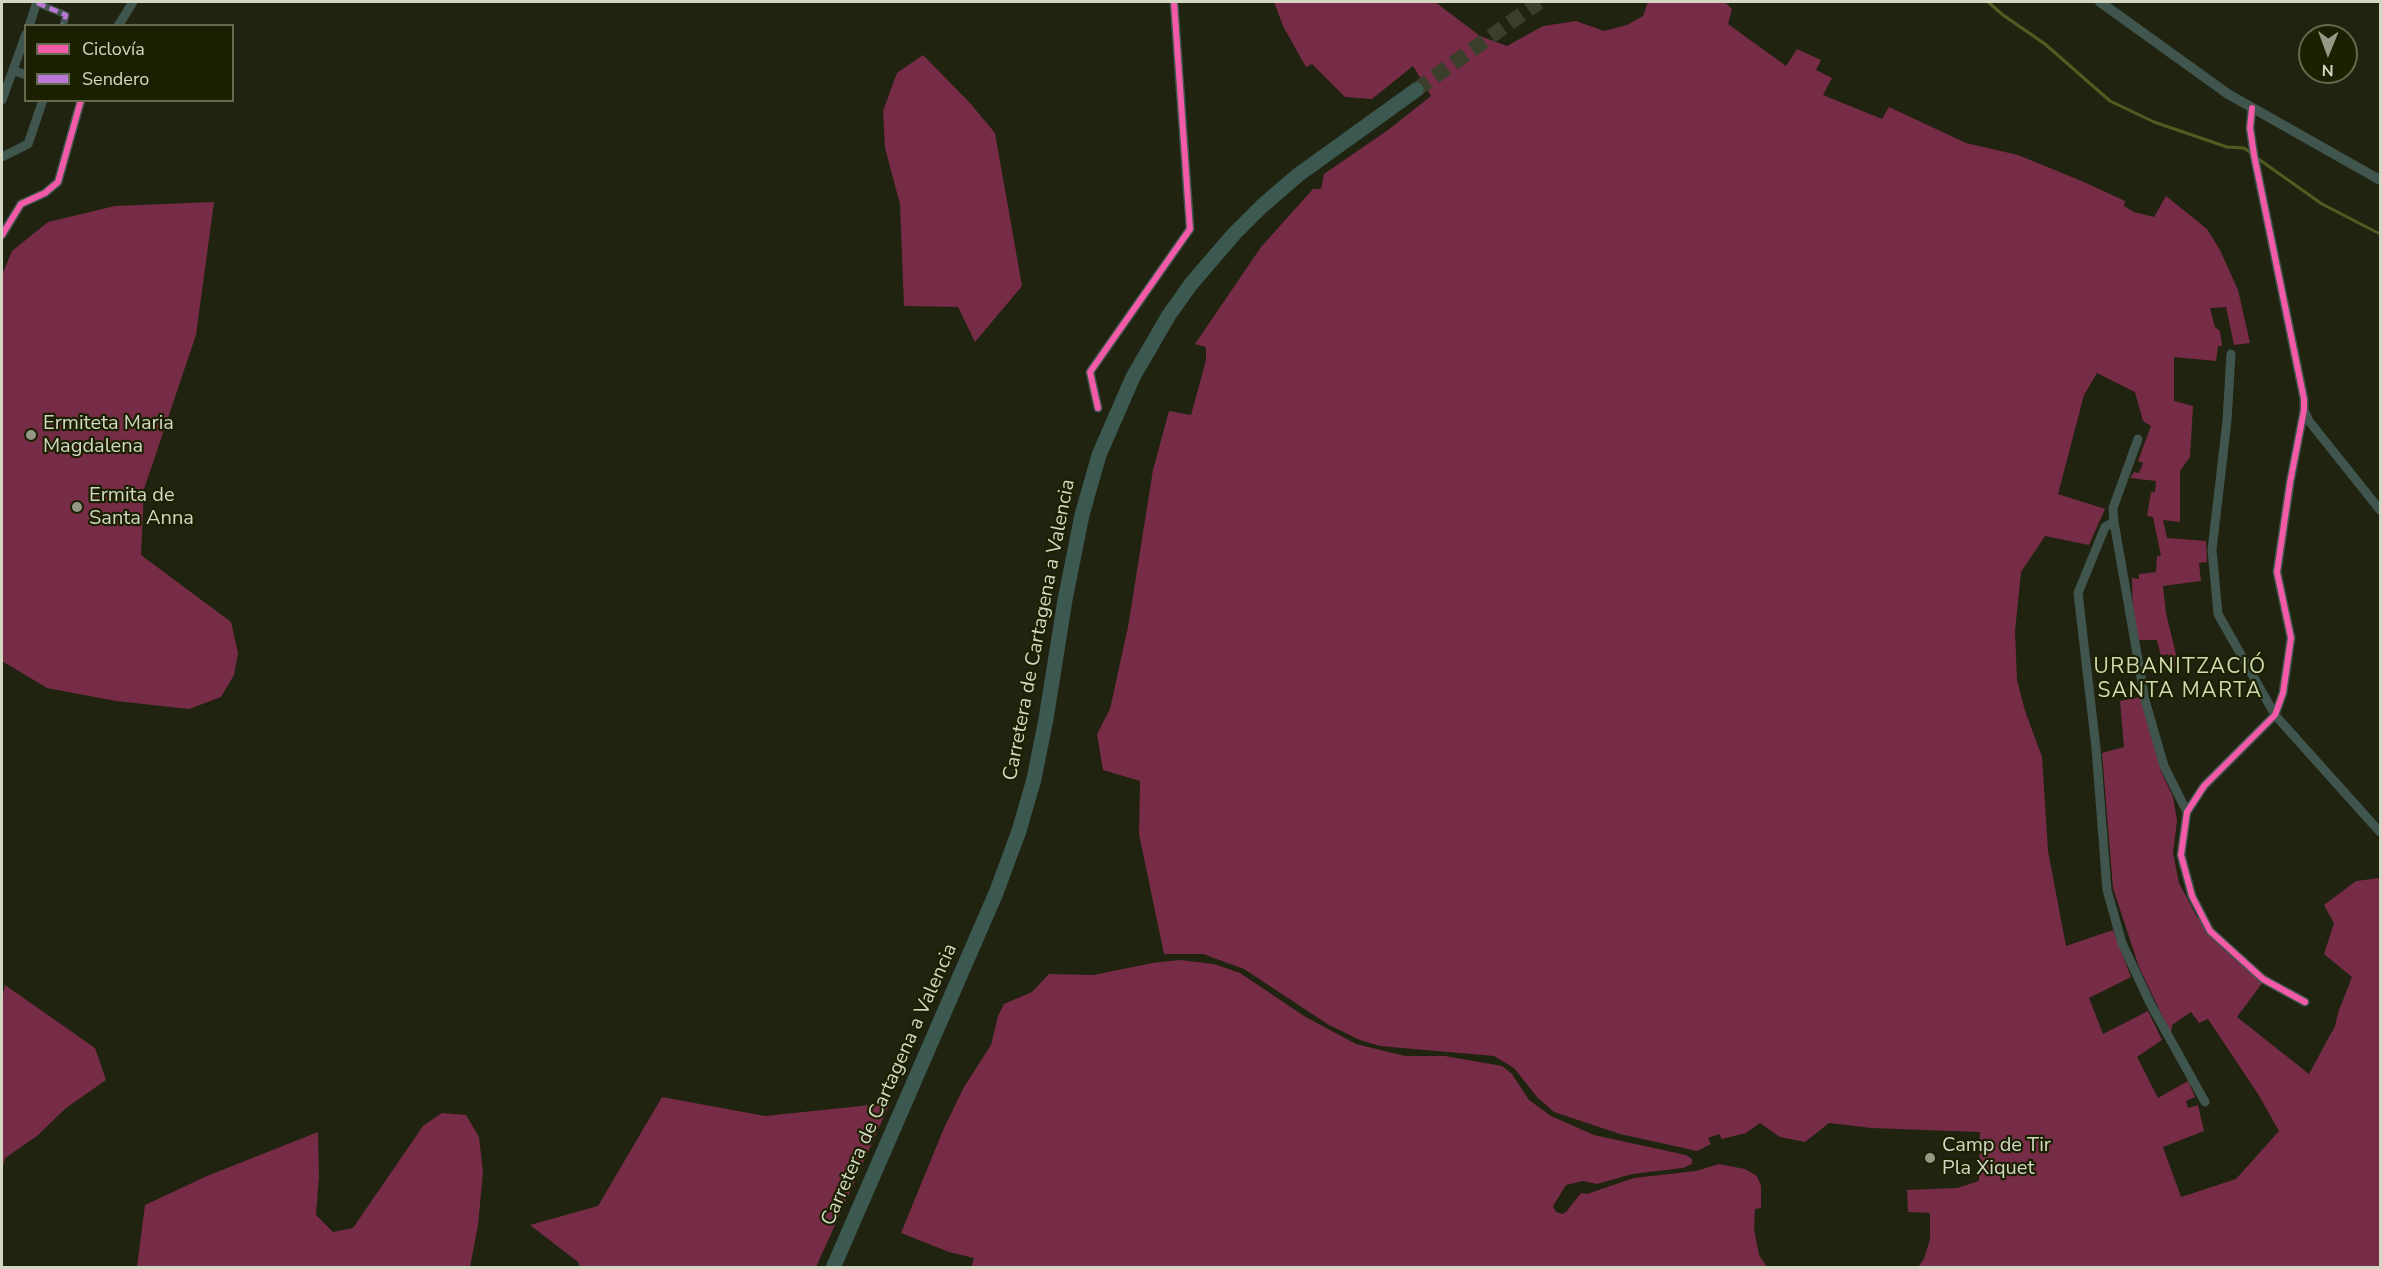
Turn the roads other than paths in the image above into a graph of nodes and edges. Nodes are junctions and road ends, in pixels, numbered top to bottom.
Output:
1 (35, 2) edge
2 (133, 2) edge
3 (1174, 2) edge
4 (2100, 2) edge
5 (29, 24) edge
6 (64, 24) edge
7 (119, 24) edge
8 (24, 40) edge
9 (13, 70) junction
10 (24, 74) edge
11 (1416, 90) tunnel mouth
12 (2, 100) edge
13 (42, 102) edge
14 (80, 102) edge
15 (2252, 108) junction
16 (2, 156) edge
17 (2380, 180) edge
18 (2, 235) edge
19 (2231, 354) dead end
20 (1098, 408) dead end
21 (2304, 410) junction
22 (2138, 439) dead end
23 (2380, 510) edge
24 (2114, 522) junction
25 (2275, 715) junction
26 (2187, 812) junction
27 (2380, 831) edge
28 (2305, 1002) dead end
29 (2205, 1102) dead end
30 (833, 1268) edge

1 - 5 street
1 - 6 street
2 - 7 street
3 - 20 street
4 - 15 street
8 - 9 street
9 - 10 street
9 - 12 street
11 - 30 highway, Carretera de Cartagena a Valencia
13 - 16 street
14 - 18 street
15 - 17 street
15 - 21 street
19 - 25 street
21 - 23 street
21 - 25 street
22 - 24 street
24 - 26 street
24 - 29 street
25 - 26 street
25 - 27 street
26 - 28 street

